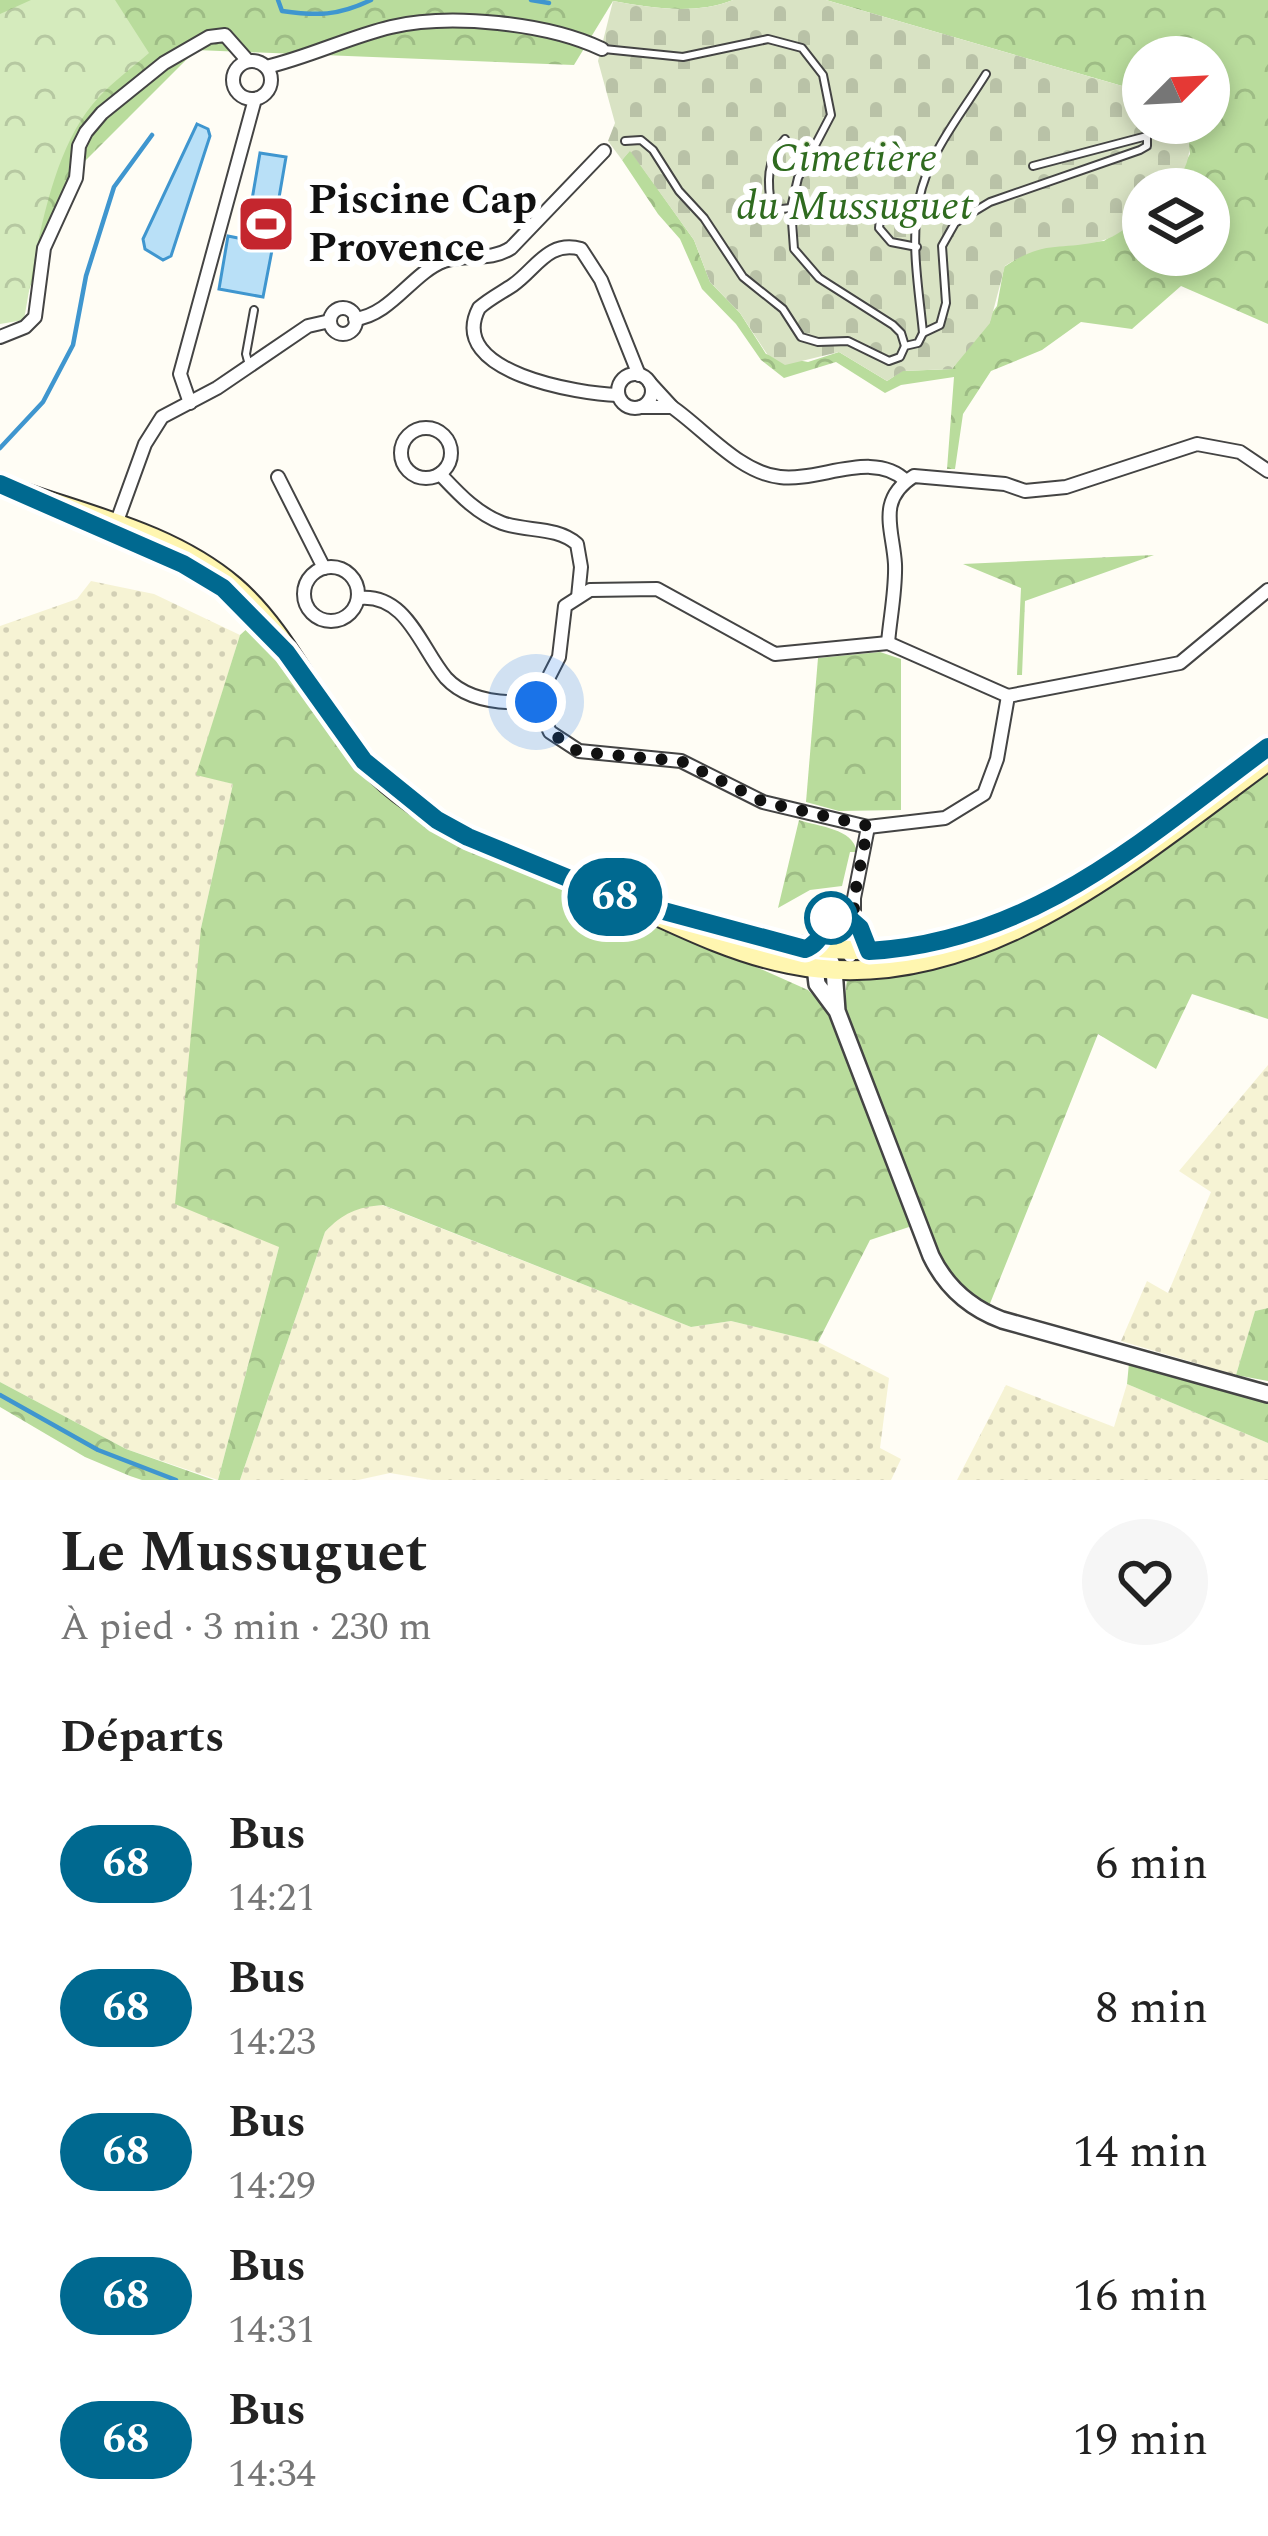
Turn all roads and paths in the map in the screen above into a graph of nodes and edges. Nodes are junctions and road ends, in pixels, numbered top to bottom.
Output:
1 (602, 49) joint
2 (248, 61) junction
3 (266, 67) junction
4 (986, 74) dead end
5 (255, 99) junction
6 (785, 139) dead end
7 (625, 142) dead end
8 (604, 151) dead end
9 (1034, 166) dead end
10 (791, 208) junction
11 (917, 213) junction
12 (917, 247) junction
13 (254, 310) dead end
14 (923, 333) junction
15 (0, 337) edge
16 (905, 346) junction
17 (244, 369) junction
18 (644, 379) junction
19 (618, 394) junction
20 (190, 403) junction
21 (672, 406) junction
22 (640, 407) junction
23 (1268, 471) edge
24 (440, 474) junction
25 (278, 477) dead end
26 (906, 482) junction
27 (0, 484) edge
28 (112, 527) junction
29 (324, 568) junction
30 (1268, 590) edge
31 (584, 593) junction
32 (359, 598) junction
33 (888, 643) junction
34 (1008, 696) junction
35 (536, 702) junction
36 (1268, 747) edge
37 (1268, 761) edge
38 (868, 826) junction
39 (854, 919) junction
40 (869, 951) junction
41 (820, 959) junction
42 (853, 961) junction
43 (1268, 1394) edge

1 - 3 street
1 - 10 lane
2 - 3 street
2 - 5 street
2 - 15 street
3 - 5 street
4 - 11 lane
5 - 20 street
6 - 10 lane
7 - 16 lane
8 - 17 street
9 - 14 lane
10 - 16 lane
11 - 12 lane
11 - 12 lane
12 - 14 lane
13 - 17 lane
14 - 16 lane
17 - 20 street
18 - 19 street
18 - 19 street
18 - 21 street
18 - 22 street
19 - 22 street
20 - 28 street
21 - 22 street
21 - 26 street
23 - 26 street
24 - 24 street
24 - 31 street
25 - 29 street
26 - 33 street
27 - 28 main road
28 - 41 main road
29 - 32 street
29 - 32 street
30 - 34 street
31 - 33 street
31 - 35 street
32 - 35 street
33 - 34 street
34 - 38 street
35 - 38 street
36 - 40 main road
37 - 42 main road
38 - 39 street
39 - 40 street
39 - 41 lane
39 - 42 street
40 - 42 main road
41 - 42 main road
41 - 43 street

